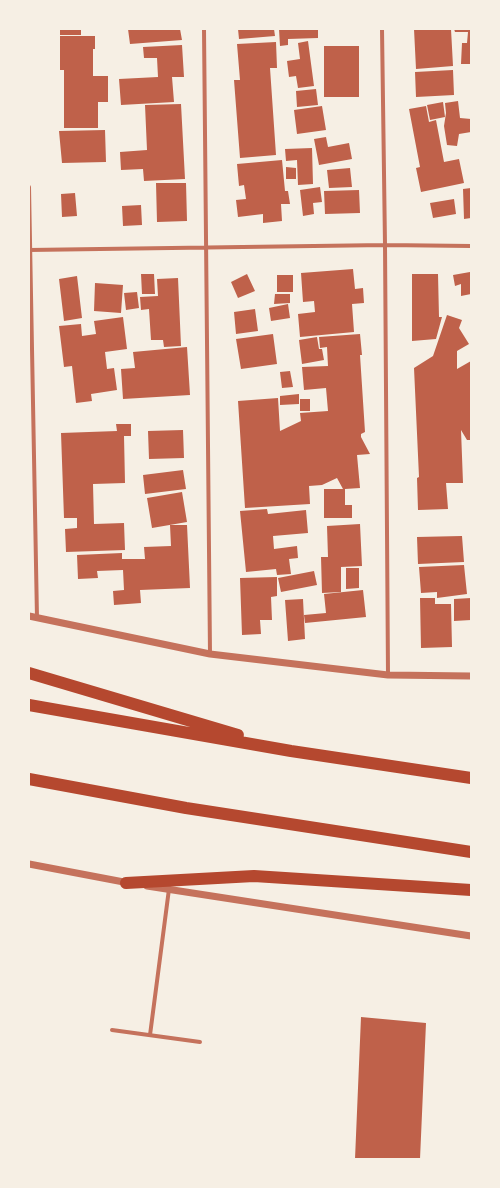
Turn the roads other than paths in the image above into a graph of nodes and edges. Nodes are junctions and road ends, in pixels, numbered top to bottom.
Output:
1 (204, 29) edge
2 (382, 29) edge
3 (29, 188) edge
4 (385, 245) junction
5 (471, 246) edge
6 (207, 247) junction
7 (30, 250) edge
8 (33, 617) edge
9 (210, 654) junction
10 (29, 673) edge
11 (388, 675) junction
12 (471, 676) edge
13 (29, 705) edge
14 (291, 751) junction
15 (471, 778) edge
16 (29, 779) edge
17 (471, 852) edge
18 (29, 864) edge
19 (126, 883) junction
20 (169, 889) junction
21 (471, 890) edge
22 (471, 936) edge
23 (112, 1030) dead end
24 (150, 1035) junction
25 (200, 1042) dead end

1 - 6 street
2 - 4 street
3 - 7 street
4 - 5 street
4 - 6 street
4 - 11 street
6 - 7 street
6 - 9 street
7 - 8 street
8 - 9 street
9 - 11 street
10 - 14 highway
11 - 12 street
13 - 14 highway
14 - 15 highway
16 - 17 highway
18 - 19 street
19 - 20 street
19 - 21 highway
20 - 22 street
20 - 24 street
23 - 24 street
24 - 25 street

